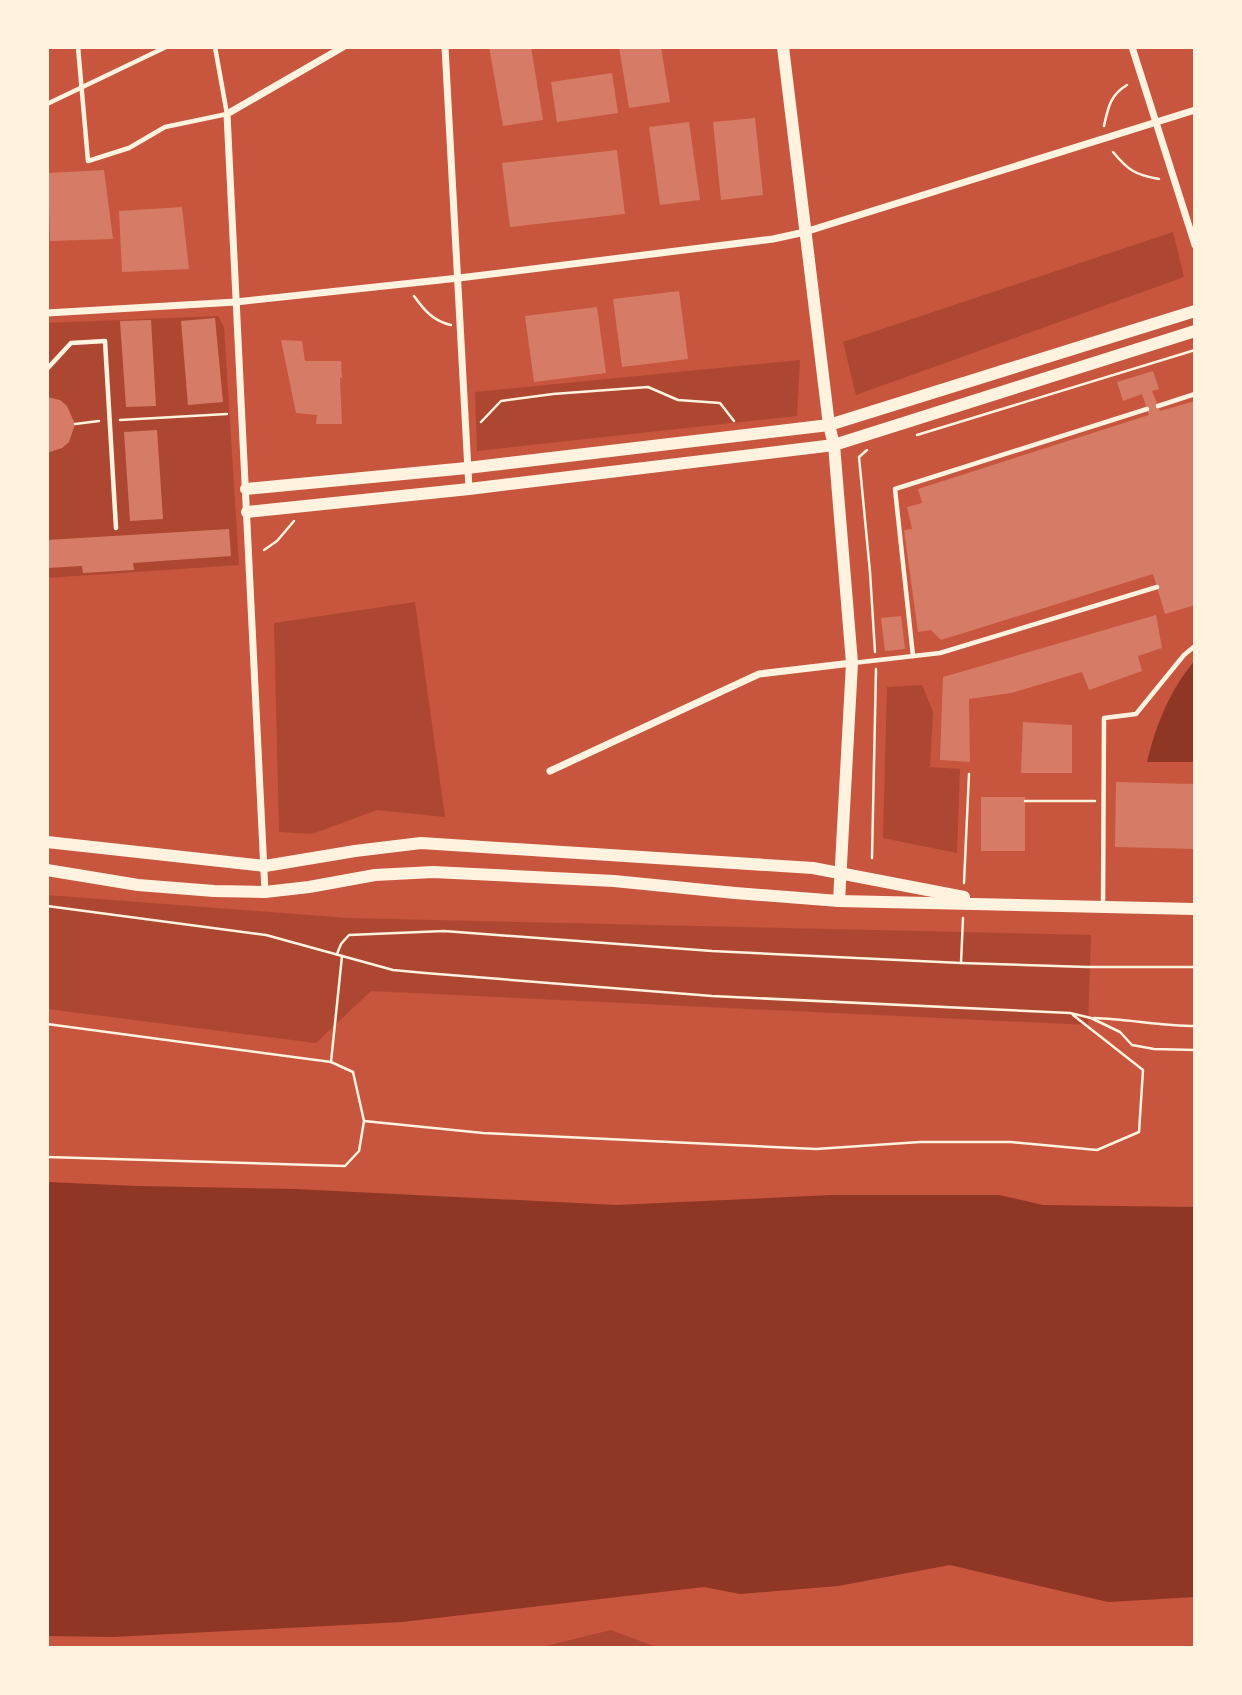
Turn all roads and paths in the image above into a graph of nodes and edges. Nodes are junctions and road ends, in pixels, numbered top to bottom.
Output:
1 (78, 47) edge
2 (166, 47) edge
3 (215, 47) edge
4 (343, 47) edge
5 (445, 47) edge
6 (783, 47) edge
7 (1132, 47) edge
8 (1126, 85) dead end
9 (81, 88) junction
10 (47, 104) edge
11 (1195, 110) edge
12 (227, 114) junction
13 (1156, 123) junction
14 (1104, 126) dead end
15 (1113, 152) dead end
16 (1159, 179) dead end
17 (805, 232) junction
18 (1195, 245) edge
19 (459, 278) junction
20 (412, 293) dead end
21 (236, 302) junction
22 (1195, 312) edge
23 (47, 313) edge
24 (450, 325) dead end
25 (1195, 331) edge
26 (1195, 350) edge
27 (47, 369) edge
28 (1195, 394) edge
29 (1158, 406) dead end
30 (1147, 410) dead end
31 (227, 414) dead end
32 (110, 420) junction
33 (734, 421) dead end
34 (481, 422) dead end
35 (75, 424) dead end
36 (829, 425) junction
37 (917, 435) dead end
38 (834, 445) junction
39 (878, 447) dead end
40 (467, 468) junction
41 (246, 489) junction
42 (469, 489) junction
43 (247, 512) junction
44 (296, 518) dead end
45 (116, 528) dead end
46 (264, 550) dead end
47 (1157, 587) dead end
48 (1195, 646) edge
49 (913, 656) junction
50 (875, 661) junction
51 (852, 663) junction
52 (550, 771) dead end
53 (969, 774) dead end
54 (1025, 801) dead end
55 (1103, 801) dead end
56 (47, 842) edge
57 (966, 844) dead end
58 (872, 858) dead end
59 (265, 866) junction
60 (47, 870) edge
61 (842, 873) junction
62 (265, 891) junction
63 (839, 901) junction
64 (998, 904) junction
65 (47, 906) edge
66 (1103, 906) junction
67 (1195, 908) edge
68 (339, 955) junction
69 (1195, 967) edge
70 (1070, 1013) junction
71 (1091, 1018) junction
72 (47, 1024) edge
73 (1195, 1026) edge
74 (1195, 1050) edge
75 (331, 1062) junction
76 (365, 1121) junction
77 (47, 1157) edge

1 - 9 lane
2 - 9 lane
3 - 12 lane
4 - 12 street
5 - 19 street
6 - 17 street
7 - 13 street
8 - 14 path
9 - 10 lane
9 - 12 lane
11 - 13 street
12 - 21 street
13 - 17 street
13 - 18 street
15 - 16 path
17 - 19 street
17 - 36 street
19 - 21 street
19 - 40 street
20 - 24 path
21 - 23 street
21 - 41 street
22 - 36 street
25 - 38 street
26 - 37 path
27 - 32 lane
28 - 29 lane
30 - 49 lane
31 - 32 path
32 - 35 path
32 - 45 lane
33 - 34 path
36 - 38 street
36 - 40 street
38 - 42 street
38 - 51 street
39 - 50 path
40 - 41 street
40 - 42 street
41 - 43 street
42 - 43 street
43 - 59 street
44 - 46 path
47 - 49 lane
48 - 66 lane
49 - 50 lane
50 - 51 lane
50 - 58 path
51 - 52 street
51 - 61 street
53 - 57 path
54 - 55 path
56 - 59 street
59 - 61 street
59 - 62 street
60 - 62 street
61 - 63 street
61 - 64 street
62 - 63 street
63 - 64 street
64 - 66 street
65 - 68 path
66 - 67 street
68 - 69 path
68 - 70 path
68 - 75 path
70 - 71 path
70 - 76 path
71 - 73 path
71 - 74 path
72 - 75 path
75 - 76 path
76 - 77 path

